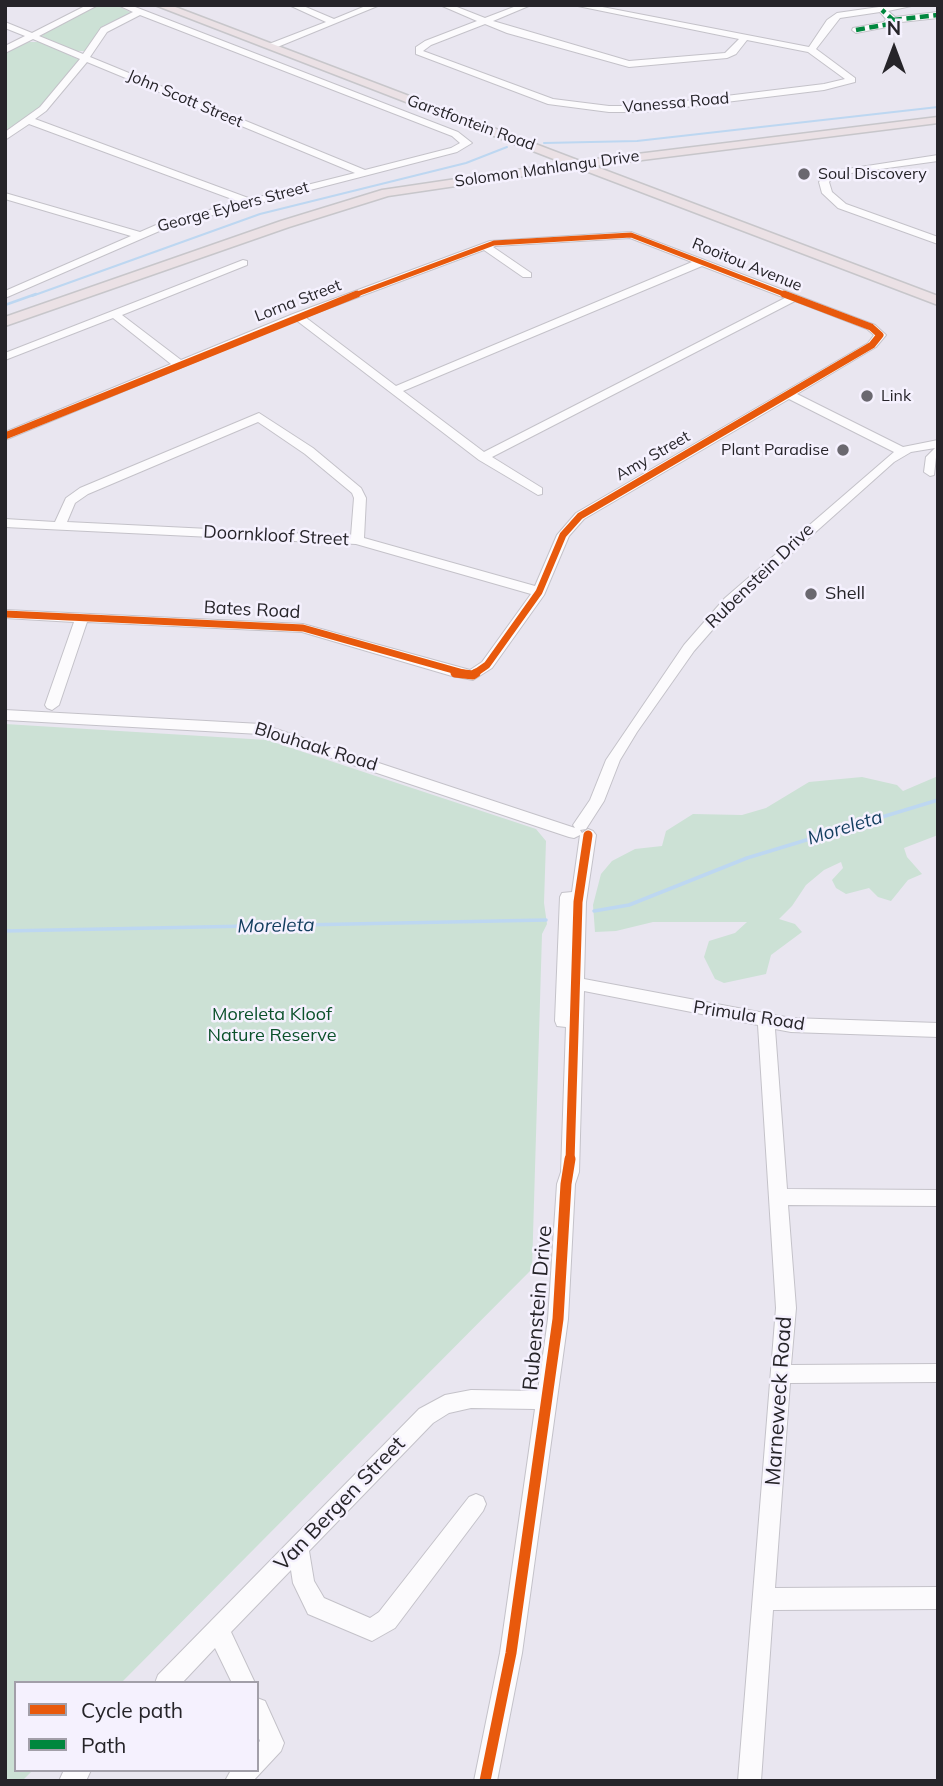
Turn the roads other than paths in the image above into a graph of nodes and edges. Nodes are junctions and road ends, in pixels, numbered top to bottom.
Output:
1 (94, 5) edge
2 (122, 5) edge
3 (160, 5) edge
4 (293, 5) edge
5 (376, 5) edge
6 (444, 5) edge
7 (527, 5) edge
8 (577, 5) edge
9 (912, 5) edge
10 (882, 9) junction
11 (140, 12) junction
12 (934, 19) edge
13 (893, 20) junction
14 (332, 21) junction
15 (483, 22) junction
16 (8, 27) edge
17 (856, 30) dead end
18 (746, 36) junction
19 (34, 37) junction
20 (272, 46) junction
21 (5, 50) edge
22 (811, 50) junction
23 (85, 58) junction
24 (938, 120) edge
25 (31, 121) junction
26 (5, 137) edge
27 (745, 144) junction
28 (538, 148) junction
29 (938, 159) edge
30 (634, 161) junction
31 (584, 166) junction
32 (535, 170) junction
33 (364, 173) junction
34 (635, 186) junction
35 (5, 196) edge
36 (249, 202) junction
37 (351, 204) junction
38 (138, 235) junction
39 (612, 235) joint
40 (938, 241) edge
41 (484, 246) junction
42 (702, 262) junction
43 (243, 263) dead end
44 (527, 275) dead end
45 (5, 278) edge
46 (26, 285) junction
47 (6, 295) edge
48 (793, 298) junction
49 (938, 301) edge
50 (114, 314) junction
51 (297, 316) junction
52 (5, 322) edge
53 (871, 327) joint
54 (5, 357) edge
55 (179, 365) junction
56 (396, 390) junction
57 (791, 392) junction
58 (5, 436) edge
59 (938, 436) edge
60 (938, 444) edge
61 (905, 450) junction
62 (938, 451) edge
63 (483, 457) junction
64 (930, 472) dead end
65 (538, 491) dead end
66 (5, 523) edge
67 (59, 526) junction
68 (357, 540) junction
69 (539, 592) junction
70 (5, 614) edge
71 (82, 617) junction
72 (487, 665) joint
73 (52, 705) dead end
74 (5, 715) edge
75 (581, 831) junction
76 (569, 981) junction
77 (766, 1022) junction
78 (938, 1030) edge
79 (780, 1197) junction
80 (938, 1198) edge
81 (938, 1373) edge
82 (783, 1374) junction
83 (547, 1400) junction
84 (476, 1504) dead end
85 (298, 1547) junction
86 (938, 1598) edge
87 (763, 1599) junction
88 (218, 1629) junction
89 (168, 1681) edge
90 (243, 1681) edge
91 (259, 1713) edge
92 (259, 1760) edge
93 (485, 1781) edge
94 (749, 1781) edge

1 - 19 street
2 - 11 street
3 - 20 main road, Garstfontein Road
4 - 14 street
5 - 14 street
6 - 15 street
7 - 15 street
8 - 18 street
9 - 10 street
10 - 13 street
10 - 22 street
11 - 23 street
11 - 33 street, George Eybers Street
12 - 13 street
13 - 17 street
14 - 20 street
15 - 18 street
15 - 22 street, Vanessa Road
16 - 19 street, John Scott Street
18 - 22 street
19 - 21 street
19 - 23 street, John Scott Street
20 - 28 main road, Garstfontein Road
23 - 25 street
23 - 33 street, John Scott Street
24 - 27 main road, Solomon Mahlangu Drive
25 - 26 street
25 - 36 street
27 - 30 main road, Solomon Mahlangu Drive
27 - 31 main road, Solomon Mahlangu Drive
28 - 31 main road, Garstfontein Road
28 - 32 main road
29 - 40 street
30 - 31 main road, Solomon Mahlangu Drive
30 - 34 main road
31 - 32 main road, Solomon Mahlangu Drive
31 - 34 main road, Garstfontein Road
31 - 37 main road, Solomon Mahlangu Drive
32 - 37 main road, Solomon Mahlangu Drive
33 - 36 street, George Eybers Street
34 - 49 main road, Garstfontein Road
35 - 38 street
36 - 38 street, George Eybers Street
37 - 52 main road, Solomon Mahlangu Drive
38 - 46 street, George Eybers Street
39 - 41 street, Lorna Street
39 - 42 street, Rooitou Avenue
41 - 44 street
41 - 51 street, Lorna Street
42 - 48 street, Rooitou Avenue
42 - 56 street
43 - 50 street
45 - 46 street
46 - 47 street, George Eybers Street
48 - 53 street, Rooitou Avenue
48 - 63 street
50 - 54 street
50 - 55 street
51 - 55 street, Lorna Street
51 - 56 street
53 - 57 street, Amy Street
55 - 58 street, Lorna Street
56 - 63 street
57 - 61 street
57 - 69 street, Amy Street
59 - 61 street, Rubenstein Drive
60 - 61 street, Rubenstein Drive
61 - 75 street, Rubenstein Drive
62 - 64 street
63 - 65 street
66 - 67 street, Doornkloof Street
67 - 68 street, Doornkloof Street
67 - 68 street
68 - 69 street, Doornkloof Street
69 - 72 street, Amy Street
70 - 71 street, Bates Road
71 - 72 street, Bates Road
71 - 73 street
74 - 75 street, Blouhaak Road
75 - 76 street, Rubenstein Drive
76 - 77 street, Primula Road
76 - 83 street, Rubenstein Drive
77 - 78 street, Primula Road
77 - 79 street, Marneweck Road
79 - 80 street
79 - 82 street, Marneweck Road
81 - 82 street
82 - 87 street, Marneweck Road
83 - 85 street, Van Bergen Street
83 - 93 street, Rubenstein Drive
84 - 85 street
85 - 88 street, Van Bergen Street
86 - 87 street
87 - 94 street, Marneweck Road
88 - 89 street, Van Bergen Street
88 - 90 street
91 - 92 street

